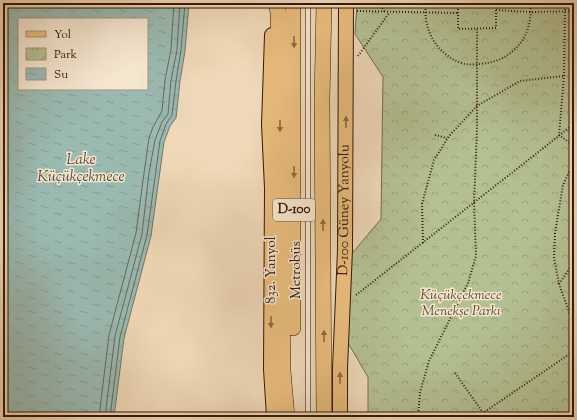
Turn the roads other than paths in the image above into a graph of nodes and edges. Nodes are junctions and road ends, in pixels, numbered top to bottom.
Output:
1 (275, 3) edge
2 (293, 3) edge
3 (308, 3) edge
4 (324, 3) edge
5 (342, 6) edge
6 (322, 100) junction
7 (274, 417) edge
8 (287, 417) edge
9 (292, 417) edge
10 (308, 417) edge
11 (324, 417) edge
12 (340, 417) edge

1 -> 7 main road, 832. Yanyol
1 -> 8 highway
2 -> 9 highway, D-100
3 - 10 lane, Metrobüs
4 - 6 highway, D-100
5 - 6 highway
12 -> 5 main road, D-100 Güney Yanyolu
11 -> 6 highway, D-100

